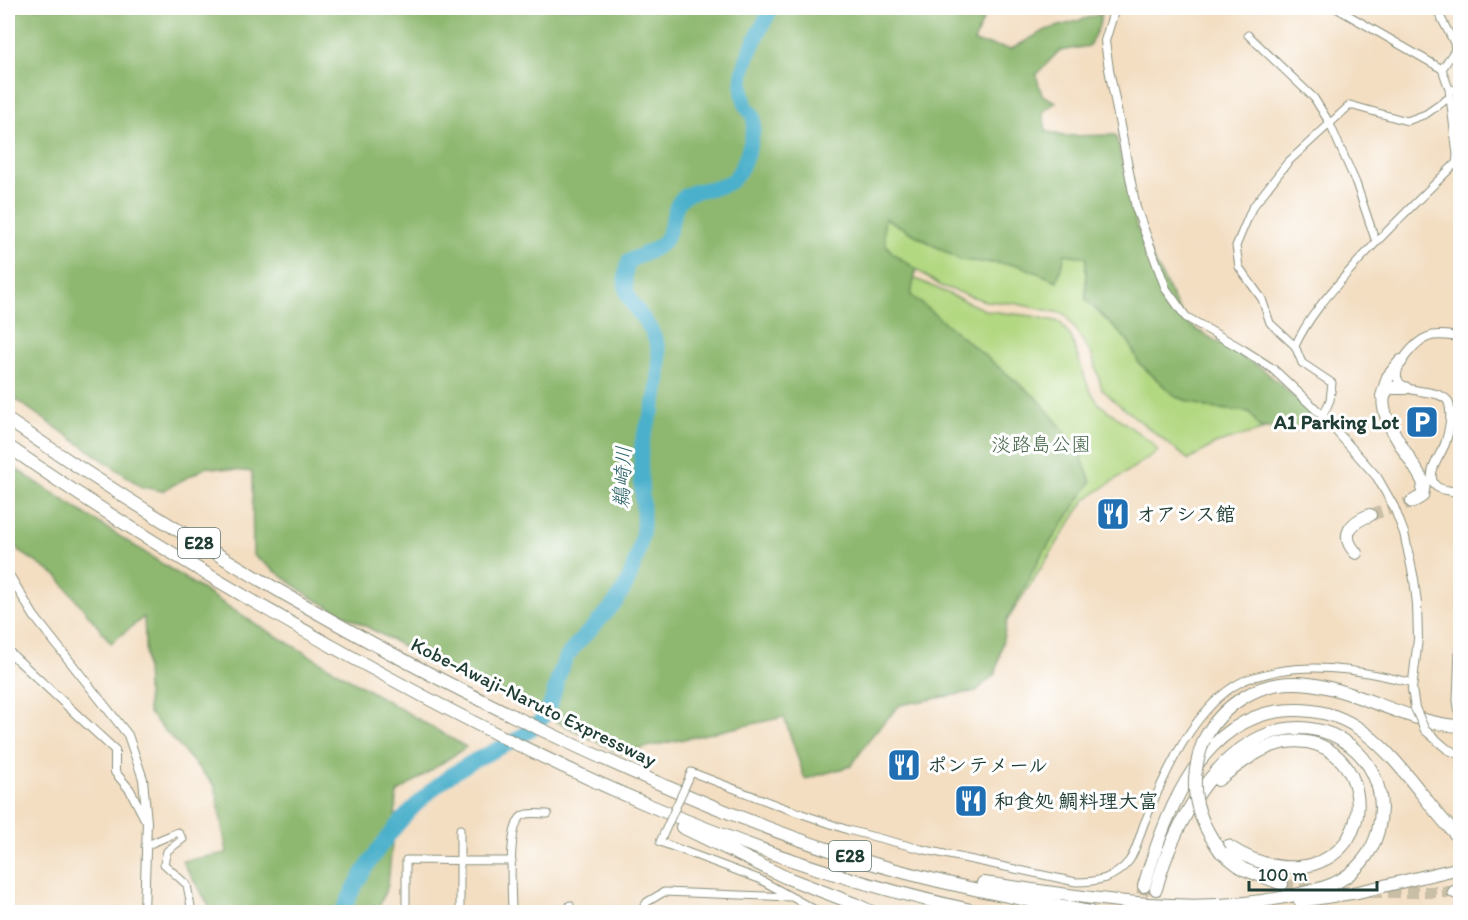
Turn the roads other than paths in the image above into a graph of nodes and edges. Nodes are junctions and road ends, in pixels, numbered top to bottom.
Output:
1 (1115, 8) edge
2 (1336, 8) edge
3 (1436, 8) edge
4 (1248, 35) dead end
5 (1442, 69) junction
6 (1455, 89) edge
7 (1450, 97) junction
8 (1329, 122) junction
9 (1376, 242) junction
10 (1461, 337) edge
11 (1295, 346) junction
12 (1401, 361) junction
13 (1405, 388) junction
14 (1383, 405) junction
15 (1323, 416) junction
16 (8, 420) edge
17 (8, 446) edge
18 (1461, 492) edge
19 (1412, 502) dead end
20 (1370, 515) tunnel mouth
21 (1356, 553) dead end
22 (8, 573) edge
23 (1461, 650) edge
24 (8, 651) edge
25 (1413, 682) junction
26 (1461, 716) edge
27 (1461, 726) edge
28 (1461, 755) edge
29 (638, 802) junction
30 (1188, 811) junction
31 (548, 814) dead end
32 (147, 822) junction
33 (460, 829) dead end
34 (1461, 839) edge
35 (145, 846) junction
36 (1225, 849) junction
37 (460, 861) junction
38 (512, 861) junction
39 (1459, 868) edge
40 (925, 877) junction
41 (1282, 884) tunnel mouth
42 (793, 897) junction
43 (1249, 903) junction
44 (855, 904) junction
45 (144, 912) edge
46 (192, 912) edge
47 (406, 912) edge
48 (460, 912) edge
49 (512, 912) edge
50 (639, 912) edge
51 (819, 912) edge
52 (872, 912) edge
53 (881, 912) edge
54 (980, 912) edge
55 (1090, 912) edge

1 - 15 street
2 - 5 street
3 - 5 street
4 - 8 street
5 - 6 street
6 - 7 street
7 - 8 street
7 - 9 street
8 - 9 street
8 - 11 street
9 - 11 street
10 - 12 street
11 - 15 street
12 - 13 street
12 - 14 highway
13 - 14 highway
13 - 18 street
14 - 19 highway
15 - 25 street
16 - 40 highway, Kobe-Awaji-Naruto Expressway / E28
17 - 29 highway, E28
20 - 21 highway
22 - 32 street
23 - 26 main road
24 - 32 street
25 - 28 street, bridge
25 - 42 street, bridge
27 - 36 highway, bridge
29 - 44 highway
29 - 54 highway, E28
30 - 34 highway
30 - 36 highway
30 - 43 highway
31 - 38 street
32 - 35 street
33 - 37 street
35 - 45 street
35 - 46 street
36 - 41 highway
37 - 38 street
37 - 47 street
37 - 48 street
38 - 49 street
39 - 43 highway
40 - 43 highway
40 - 55 highway, Kobe-Awaji-Naruto Expressway / E28
42 - 50 street
42 - 51 street
44 - 52 highway
44 - 53 highway

